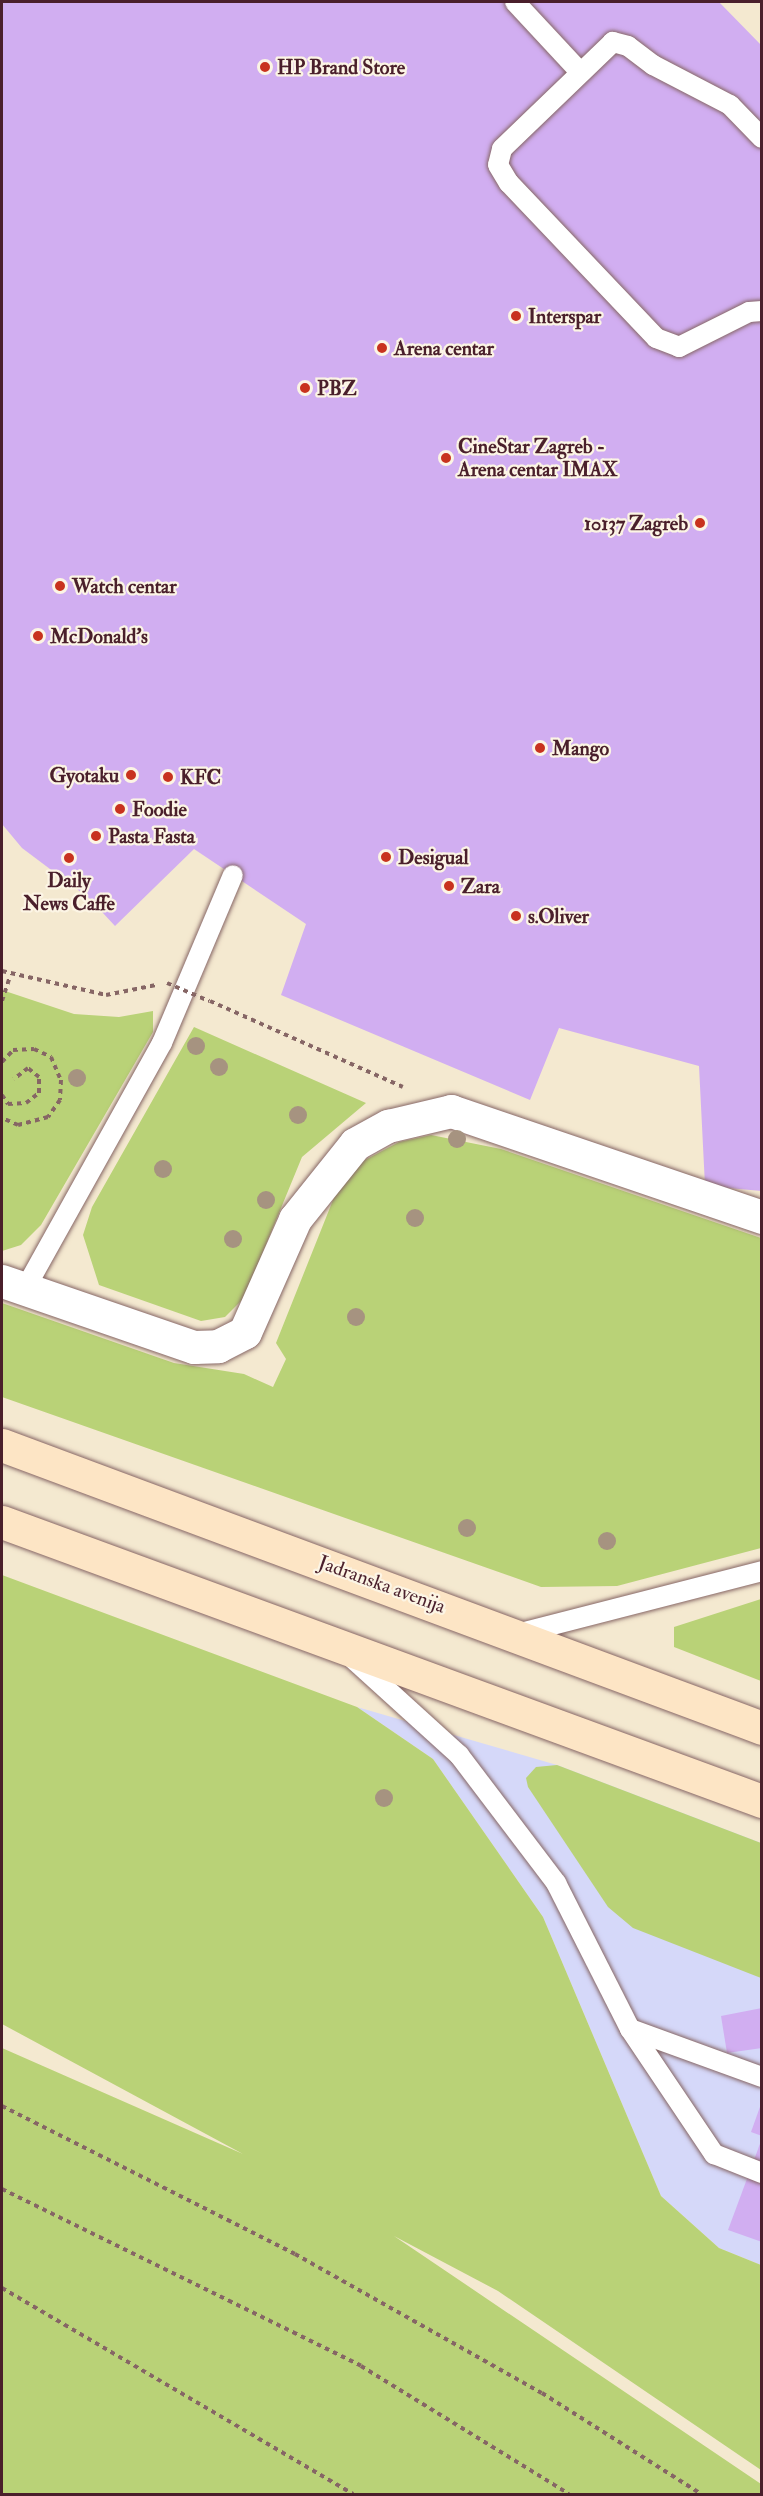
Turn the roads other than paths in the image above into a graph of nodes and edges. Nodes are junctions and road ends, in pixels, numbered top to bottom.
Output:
1 (515, 2) edge
2 (580, 72) junction
3 (762, 138) edge
4 (762, 311) edge
5 (233, 875) dead end
6 (762, 1217) edge
7 (13, 1285) edge
8 (2, 1445) edge
9 (2, 1522) edge
10 (762, 1571) edge
11 (518, 1634) junction
12 (338, 1645) junction
13 (762, 1728) edge
14 (762, 1801) edge
15 (630, 2029) junction
16 (762, 2077) edge
17 (762, 2173) edge

1 - 2 lane
2 - 3 lane
2 - 4 lane
5 - 7 lane
6 - 7 street
8 - 11 main road, Jadranska avenija
9 - 12 main road
10 - 11 lane
11 - 13 main road, Jadranska avenija
12 - 14 main road
12 - 15 lane
15 - 16 lane
15 - 17 lane

